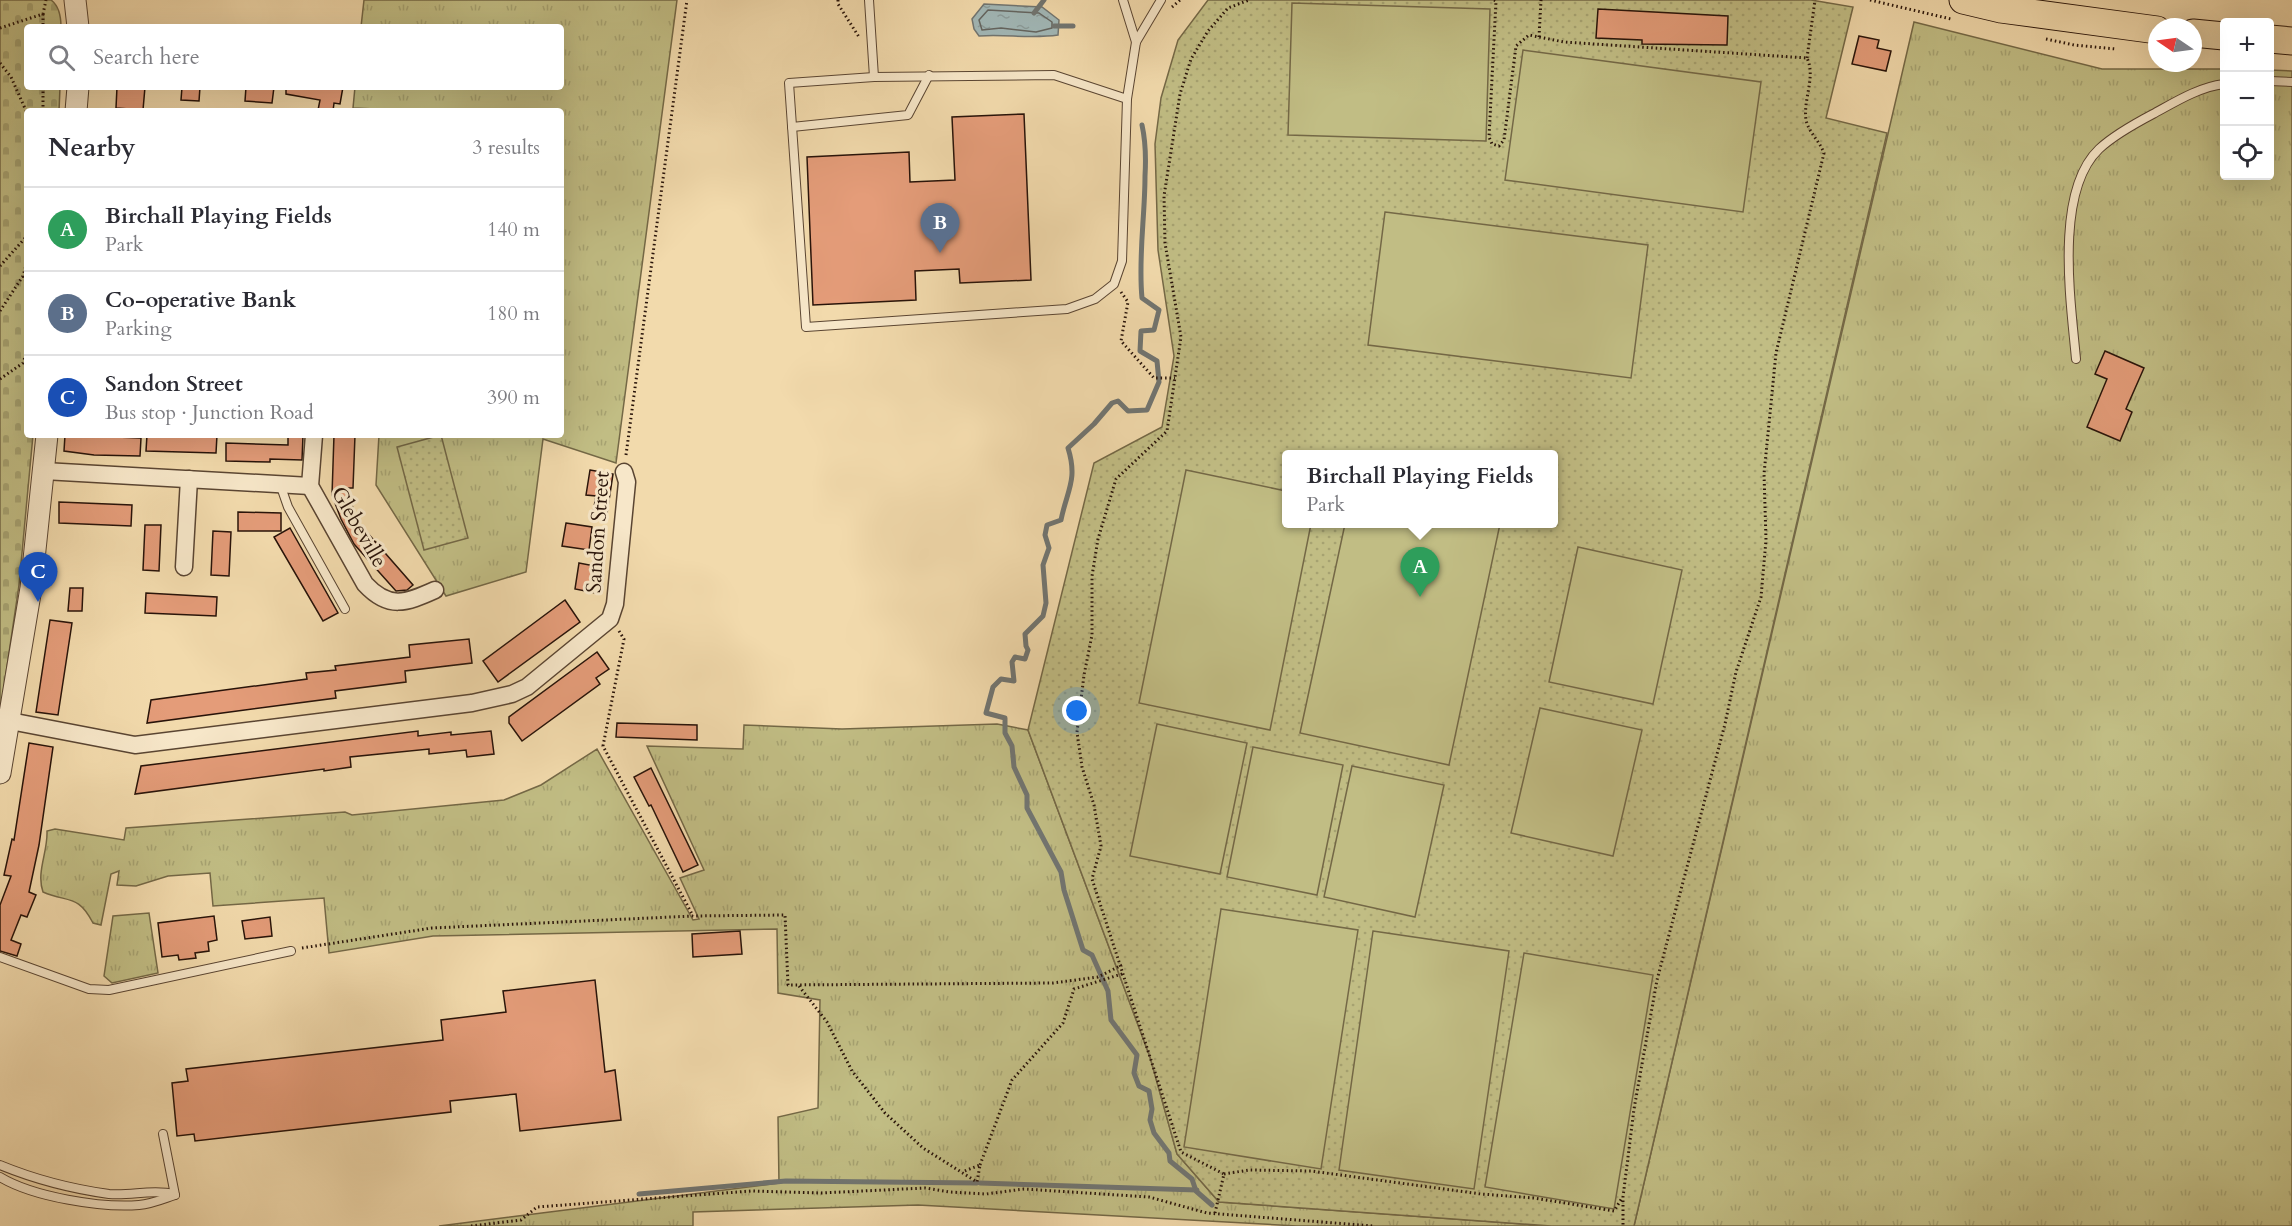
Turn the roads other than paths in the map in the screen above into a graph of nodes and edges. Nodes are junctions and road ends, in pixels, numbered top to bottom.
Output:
1 (75, 0) edge
2 (869, 0) edge
3 (1123, 0) edge
4 (1161, 0) edge
5 (1963, 0) edge
6 (2002, 4) edge
7 (78, 24) edge
8 (2148, 28) edge
9 (2202, 34) edge
10 (2220, 36) edge
11 (2274, 39) edge
12 (2292, 41) edge
13 (1136, 42) junction
14 (929, 75) junction
15 (874, 77) junction
16 (2274, 81) edge
17 (2292, 82) edge
18 (2220, 85) edge
19 (78, 90) edge
20 (1127, 99) junction
21 (76, 108) edge
22 (792, 127) junction
23 (2076, 359) dead end
24 (47, 438) edge
25 (315, 438) edge
26 (44, 471) junction
27 (624, 472) road end
28 (189, 479) junction
29 (280, 484) junction
30 (310, 486) junction
31 (184, 567) dead end
32 (435, 590) dead end
33 (345, 609) dead end
34 (10, 721) junction
35 (0, 773) edge
36 (291, 951) road end
37 (0, 957) edge
38 (163, 1134) dead end
39 (0, 1165) edge
40 (0, 1177) edge
41 (175, 1194) junction

1 - 7 street
2 - 15 lane
3 - 13 lane
4 - 13 lane
5 - 6 highway
6 - 8 highway
9 - 10 highway
11 - 12 highway
13 - 20 lane
14 - 15 lane
14 - 20 lane
14 - 22 lane
15 - 22 lane
16 - 17 lane
18 - 23 lane
19 - 21 street
20 - 22 lane
24 - 26 street
25 - 30 street, Glebeville
26 - 28 street, Glebeville
26 - 34 street
27 - 34 street, Sandon Street
28 - 29 street, Glebeville
28 - 31 street
29 - 30 street, Glebeville
29 - 33 lane
30 - 32 street, Glebeville
34 - 35 street
36 - 37 lane
38 - 41 lane
39 - 41 lane
40 - 41 lane

